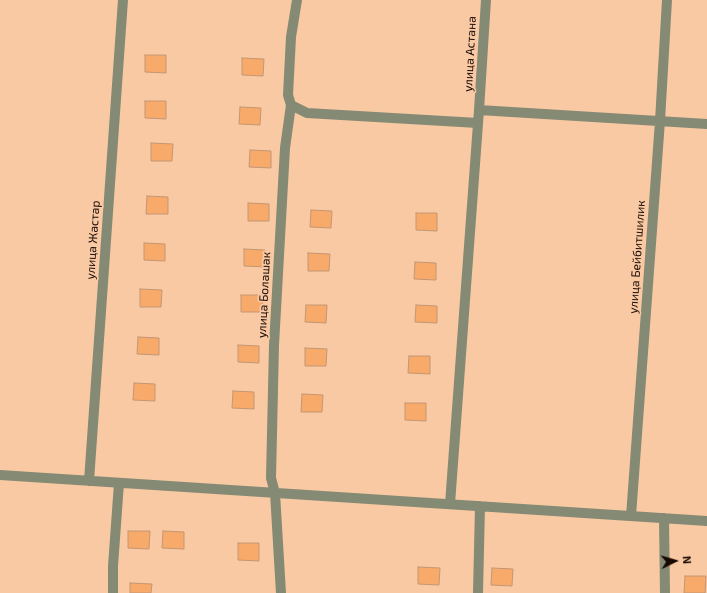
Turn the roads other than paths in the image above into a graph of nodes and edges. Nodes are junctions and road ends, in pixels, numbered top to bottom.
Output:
1 (123, 0) edge
2 (297, 0) edge
3 (486, 0) edge
4 (667, 0) edge
5 (291, 105) junction
6 (480, 110) junction
7 (660, 121) junction
8 (478, 123) junction
9 (707, 124) edge
10 (0, 475) edge
11 (88, 481) junction
12 (119, 483) junction
13 (275, 493) junction
14 (450, 504) junction
15 (480, 506) junction
16 (631, 516) junction
17 (664, 518) junction
18 (707, 521) edge
19 (113, 593) edge
20 (281, 593) edge
21 (478, 593) edge
22 (665, 593) edge

1 - 11 street, улица Жастар
2 - 5 street, улица Болашак
3 - 6 street, улица Астана
4 - 7 street, улица Бейбитшилик
5 - 8 street
5 - 13 street, улица Болашак
6 - 7 street
6 - 8 street, улица Астана
7 - 9 street
7 - 16 street, улица Бейбитшилик
8 - 14 street, улица Астана
10 - 11 street
11 - 12 street
12 - 13 street
12 - 19 street
13 - 14 street
13 - 20 street, улица Болашак
14 - 15 street
15 - 16 street
15 - 21 street
16 - 17 street
17 - 18 street
17 - 22 street

